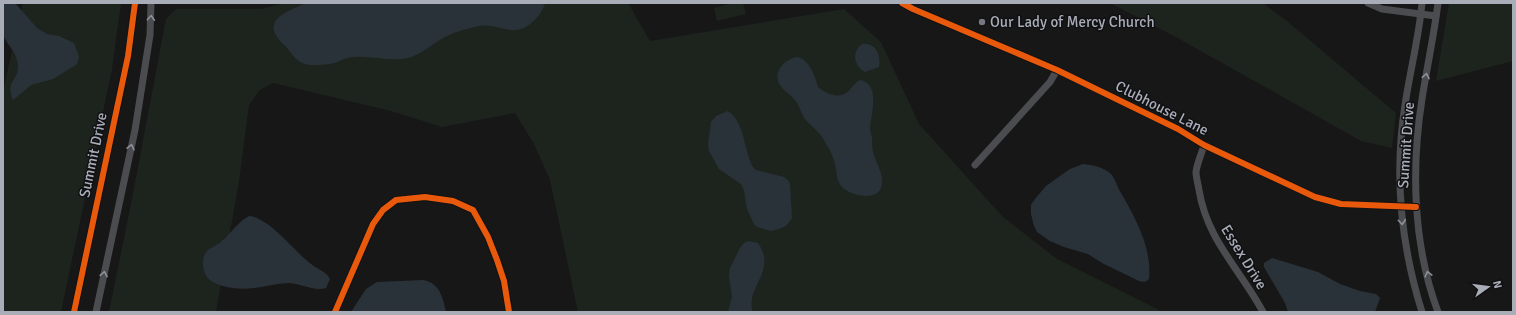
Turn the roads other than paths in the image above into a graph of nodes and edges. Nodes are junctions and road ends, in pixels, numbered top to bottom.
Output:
1 (135, 3) edge
2 (151, 3) edge
3 (902, 3) edge
4 (1368, 3) edge
5 (1422, 3) edge
6 (1438, 3) edge
7 (1421, 14) junction
8 (1436, 16) junction
9 (1057, 70) junction
10 (1204, 145) junction
11 (975, 165) dead end
12 (1401, 206) junction
13 (1416, 207) junction
14 (74, 312) edge
15 (96, 312) edge
16 (335, 312) edge
17 (509, 312) edge
18 (1263, 312) edge
19 (1422, 312) edge
20 (1438, 312) edge

1 - 14 street, Summit Drive
15 -> 2 street
3 - 9 street, Clubhouse Lane
4 - 7 street
5 - 7 street, Summit Drive
6 - 8 street, Summit Drive
7 - 8 street
7 - 12 street, Summit Drive
13 -> 8 street, Summit Drive
9 - 10 street, Clubhouse Lane
9 - 11 street
10 - 12 street, Clubhouse Lane
10 - 18 street, Essex Drive
12 - 13 street, Clubhouse Lane
12 -> 19 street, Summit Drive
20 -> 13 street, Summit Drive
16 - 17 street

